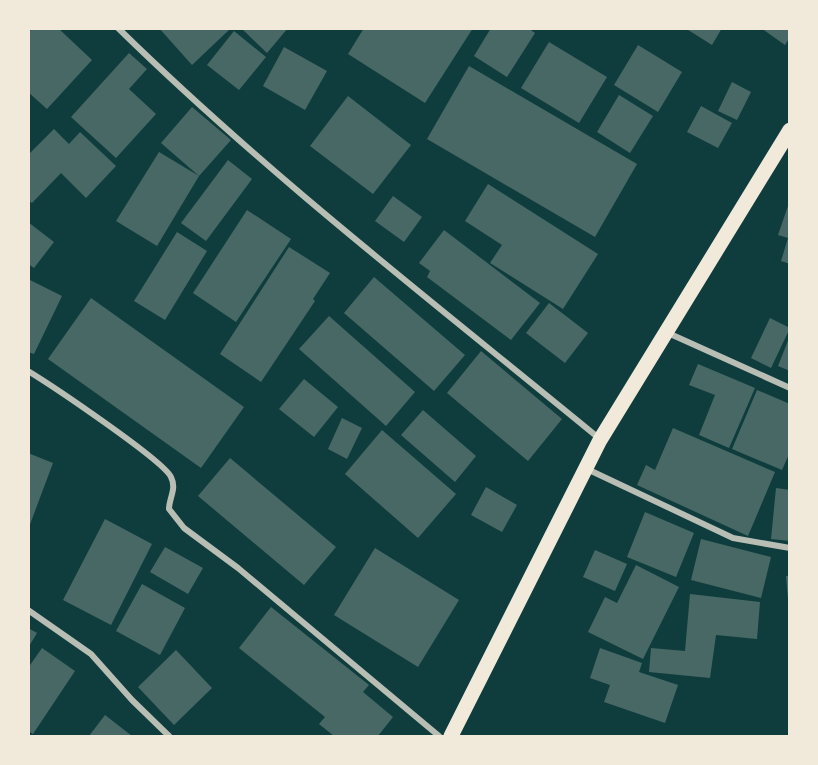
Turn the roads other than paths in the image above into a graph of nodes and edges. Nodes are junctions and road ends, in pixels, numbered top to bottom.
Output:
1 (118, 28) edge
2 (789, 130) edge
3 (667, 333) junction
4 (28, 371) edge
5 (789, 388) edge
6 (600, 440) junction
7 (586, 468) junction
8 (789, 548) edge
9 (28, 610) edge
10 (170, 736) edge
11 (439, 736) edge
12 (450, 736) edge

1 - 6 street
2 - 3 main road
3 - 5 street
3 - 6 main road
4 - 11 street
6 - 7 main road
7 - 8 street
7 - 12 main road
9 - 10 street

